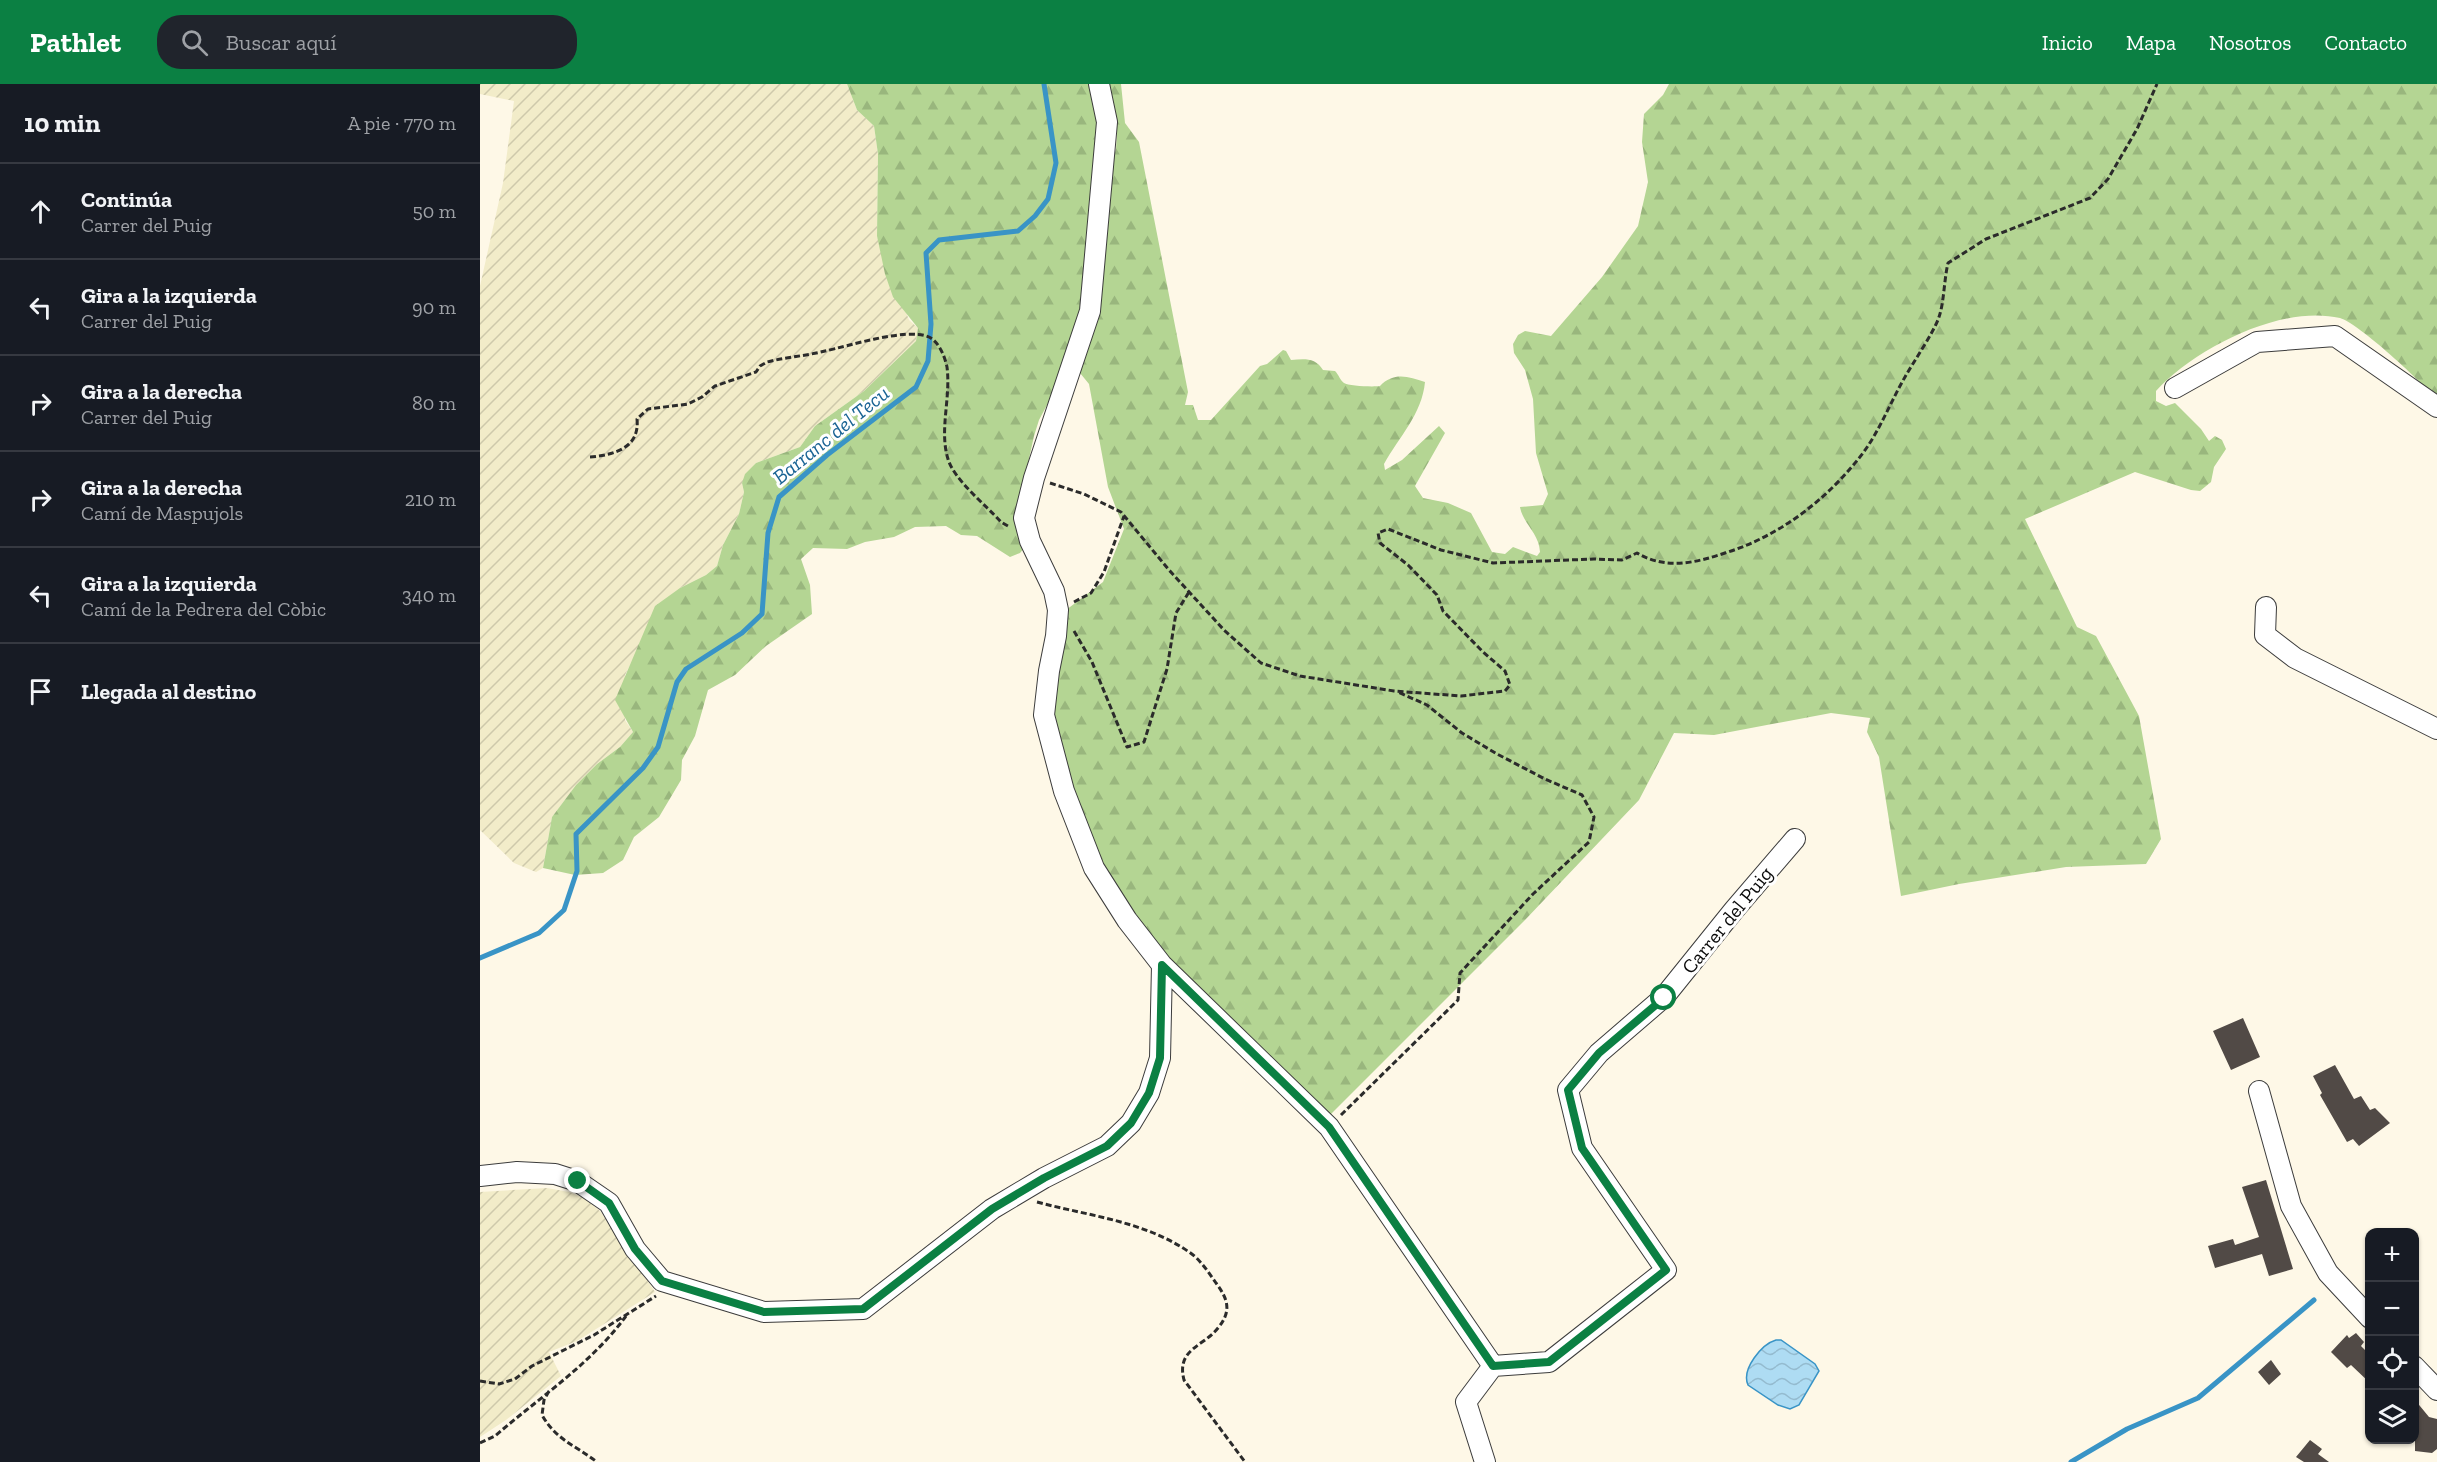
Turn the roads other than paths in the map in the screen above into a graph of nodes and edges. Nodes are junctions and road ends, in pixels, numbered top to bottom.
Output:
1 (1099, 84) edge
2 (2175, 388) dead end
3 (2437, 407) edge
4 (2266, 607) dead end
5 (2437, 729) edge
6 (1795, 839) dead end
7 (1162, 965) junction
8 (2259, 1091) dead end
9 (480, 1176) edge
10 (2365, 1313) edge
11 (1493, 1366) junction
12 (2419, 1370) edge
13 (2437, 1390) edge
14 (1485, 1462) edge

1 - 7 street
2 - 3 street
4 - 5 street
6 - 11 street, Carrer del Puig
7 - 9 street
7 - 11 street
8 - 10 street
11 - 14 street
12 - 13 street

